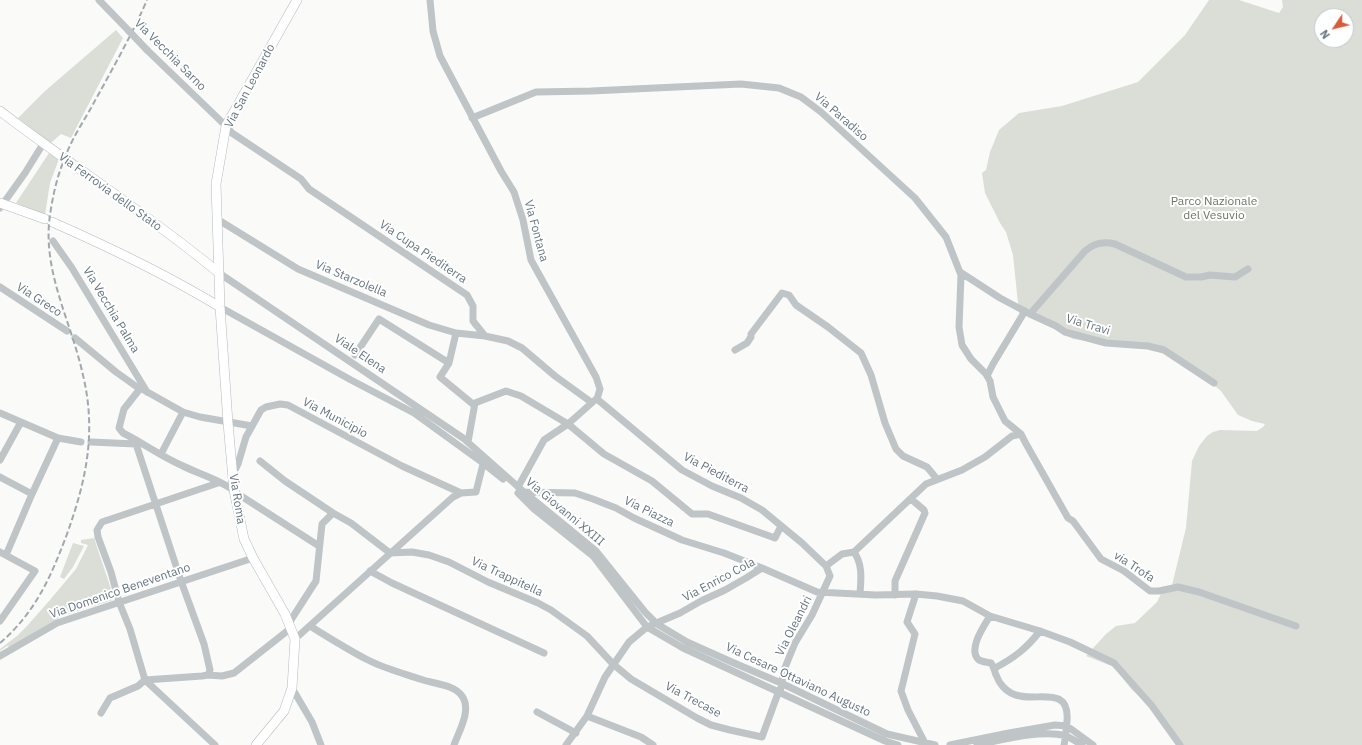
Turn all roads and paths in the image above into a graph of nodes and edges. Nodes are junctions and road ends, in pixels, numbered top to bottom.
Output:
1 (98, 0) edge
2 (297, 0) edge
3 (430, 0) edge
4 (0, 111) edge
5 (472, 118) junction
6 (226, 126) junction
7 (43, 144) junction
8 (1, 205) edge
9 (217, 219) junction
10 (53, 241) dead end
11 (1248, 269) dead end
12 (960, 272) junction
13 (219, 273) junction
14 (0, 287) edge
15 (386, 306) junction
16 (220, 307) junction
17 (1028, 313) junction
18 (379, 319) junction
19 (67, 331) dead end
20 (456, 333) junction
21 (485, 336) junction
22 (75, 338) dead end
23 (735, 350) dead end
24 (355, 355) dead end
25 (449, 363) junction
26 (987, 376) junction
27 (1214, 383) dead end
28 (138, 390) junction
29 (147, 392) junction
30 (594, 401) junction
31 (474, 405) junction
32 (183, 412) junction
33 (0, 413) edge
34 (21, 422) junction
35 (228, 423) junction
36 (568, 424) junction
37 (252, 426) junction
38 (1020, 434) junction
39 (58, 438) junction
40 (81, 442) dead end
41 (91, 442) dead end
42 (468, 442) junction
43 (138, 443) junction
44 (161, 454) junction
45 (0, 460) edge
46 (484, 460) junction
47 (260, 461) dead end
48 (233, 474) junction
49 (0, 477) edge
50 (937, 479) junction
51 (218, 483) junction
52 (234, 490) junction
53 (521, 490) junction
54 (461, 493) junction
55 (32, 494) junction
56 (911, 499) junction
57 (156, 503) junction
58 (333, 513) junction
59 (781, 526) junction
60 (319, 546) junction
61 (854, 552) junction
62 (390, 553) junction
63 (3, 554) edge
64 (253, 558) junction
65 (826, 566) junction
66 (762, 568) junction
67 (370, 571) junction
68 (181, 581) junction
69 (823, 593) junction
70 (860, 594) junction
71 (916, 594) junction
72 (895, 595) junction
73 (119, 602) junction
74 (990, 616) junction
75 (0, 620) edge
76 (657, 624) junction
77 (290, 626) junction
78 (310, 626) junction
79 (1296, 626) dead end
80 (648, 627) junction
81 (1040, 631) junction
82 (295, 639) junction
83 (544, 653) dead end
84 (602, 653) joint
85 (0, 656) edge
86 (613, 664) junction
87 (995, 668) junction
88 (208, 675) junction
89 (144, 680) junction
90 (781, 683) junction
91 (292, 688) junction
92 (780, 692) junction
93 (537, 712) dead end
94 (101, 713) dead end
95 (587, 716) junction
96 (1067, 726) junction
97 (576, 733) junction
98 (1066, 736) junction
99 (925, 744) edge
100 (215, 745) edge
101 (256, 745) edge
102 (321, 745) edge
103 (454, 745) edge
104 (566, 745) edge
105 (653, 745) edge
106 (898, 745) edge
107 (935, 745) edge
108 (950, 745) edge
109 (977, 745) edge
110 (1064, 745) edge
111 (1082, 745) edge
112 (1093, 745) edge
113 (1180, 745) edge

1 - 6 street, Via Vecchia Sarno, bridge
2 - 6 main road, Via San Leonardo
3 - 5 street, Via Fontana
4 - 7 main road, Via Ferrovia dello Stato
5 - 12 street, Via Paradiso
5 - 30 street, Via Fontana
6 - 9 main road, Via San Leonardo
6 - 21 street, Via Cupa Piediterra
7 - 8 street
7 - 13 main road, Via Ferrovia dello Stato
8 - 16 main road
9 - 13 main road, Via San Leonardo
9 - 15 street, Via Starzolella
10 - 29 street, Via Vecchia Palma
11 - 17 street
12 - 17 street, Via Travi
12 - 26 street, Via Paradiso
13 - 16 main road, Via Roma
13 - 42 street, Viale Elena
14 - 19 street, Via Greco
15 - 18 street
15 - 20 street, Via Starzolella
16 - 35 main road, Via Roma
16 - 46 street, Viale Elena
17 - 26 street
17 - 27 street, Via Travi
18 - 24 street
18 - 25 street
20 - 21 street, Via Starzolella
20 - 25 street
21 - 30 street
22 - 28 street
23 - 50 street
25 - 31 street
26 - 38 street, Via Paradiso
28 - 29 street
28 - 43 street
29 - 32 street
30 - 36 street
30 - 59 street, Via Piediterra
31 - 36 street
31 - 42 street
32 - 35 street
32 - 44 street
33 - 34 street
34 - 39 street
34 - 45 street
35 - 37 street
35 - 48 main road, Via Roma
36 - 53 street
36 - 59 street
37 - 48 street, Via Municipio
37 - 54 street, Via Municipio
38 - 50 street
38 - 79 street, via Trofa
39 - 40 street
39 - 55 street
41 - 43 street
42 - 46 street, Viale Elena
43 - 44 street
43 - 57 street
44 - 51 street
46 - 53 street, Via Giovanni XXIII
46 - 54 street
46 - 80 street, Via Giovanni XXIII
47 - 58 street
48 - 52 main road, Via Roma
49 - 55 street
50 - 56 street
51 - 52 street
51 - 57 street
52 - 60 street
52 - 64 main road, Via Roma
53 - 66 street, Via Piazza
53 - 76 street, Via Giovanni XXIII
54 - 62 street
55 - 63 street
56 - 61 street
56 - 72 street
57 - 68 street
57 - 73 street
58 - 60 street
58 - 62 street
59 - 65 street, Via Piediterra
60 - 77 street
61 - 65 street
61 - 70 street
62 - 67 street
62 - 84 street, Via Trappitella
63 - 75 street
64 - 68 street, Via Domenico Beneventano
64 - 77 main road, Via Roma
65 - 69 street, Via Oleandri
66 - 69 street, Via Enrico Cola
66 - 76 street, Via Enrico Cola
67 - 78 street
67 - 83 street
68 - 73 street, Via Domenico Beneventano
68 - 88 street
69 - 70 street, Via Enrico Cola
69 - 90 street, Via Oleandri
70 - 72 street, Via Enrico Cola
71 - 72 street, Via Enrico Cola
71 - 74 street, Via Enrico Cola
71 - 99 street
73 - 85 street, Via Domenico Beneventano
73 - 89 street
74 - 81 street, Via Enrico Cola
74 - 87 street
76 - 80 street, Via Enrico Cola
76 - 90 street, Via Cesare Ottaviano Augusto
77 - 82 main road, Via Roma
77 - 88 street
78 - 82 street
78 - 103 street
80 - 86 street, Via Enrico Cola
80 - 92 street, Via Cesare Ottaviano Augusto
81 - 87 street
81 - 113 street, Via Enrico Cola
82 - 91 main road, Via Roma
84 - 86 street, Via Trecase
86 - 92 street, Via Trecase
86 - 95 street, Via Enrico Cola
87 - 96 street
88 - 89 street
89 - 94 street
89 - 100 street
90 - 92 street, Via Oleandri
90 - 99 street, Via Cesare Ottaviano Augusto
91 - 101 main road, Via Roma
91 - 102 street
92 - 106 street, Via Cesare Ottaviano Augusto
93 - 97 street
95 - 97 street, Via Enrico Cola
95 - 105 street
96 - 98 street
96 - 108 street
96 - 112 street
97 - 104 street, Via Enrico Cola
98 - 109 street
98 - 110 street
98 - 111 street
99 - 107 street, Via Cesare Ottaviano Augusto

